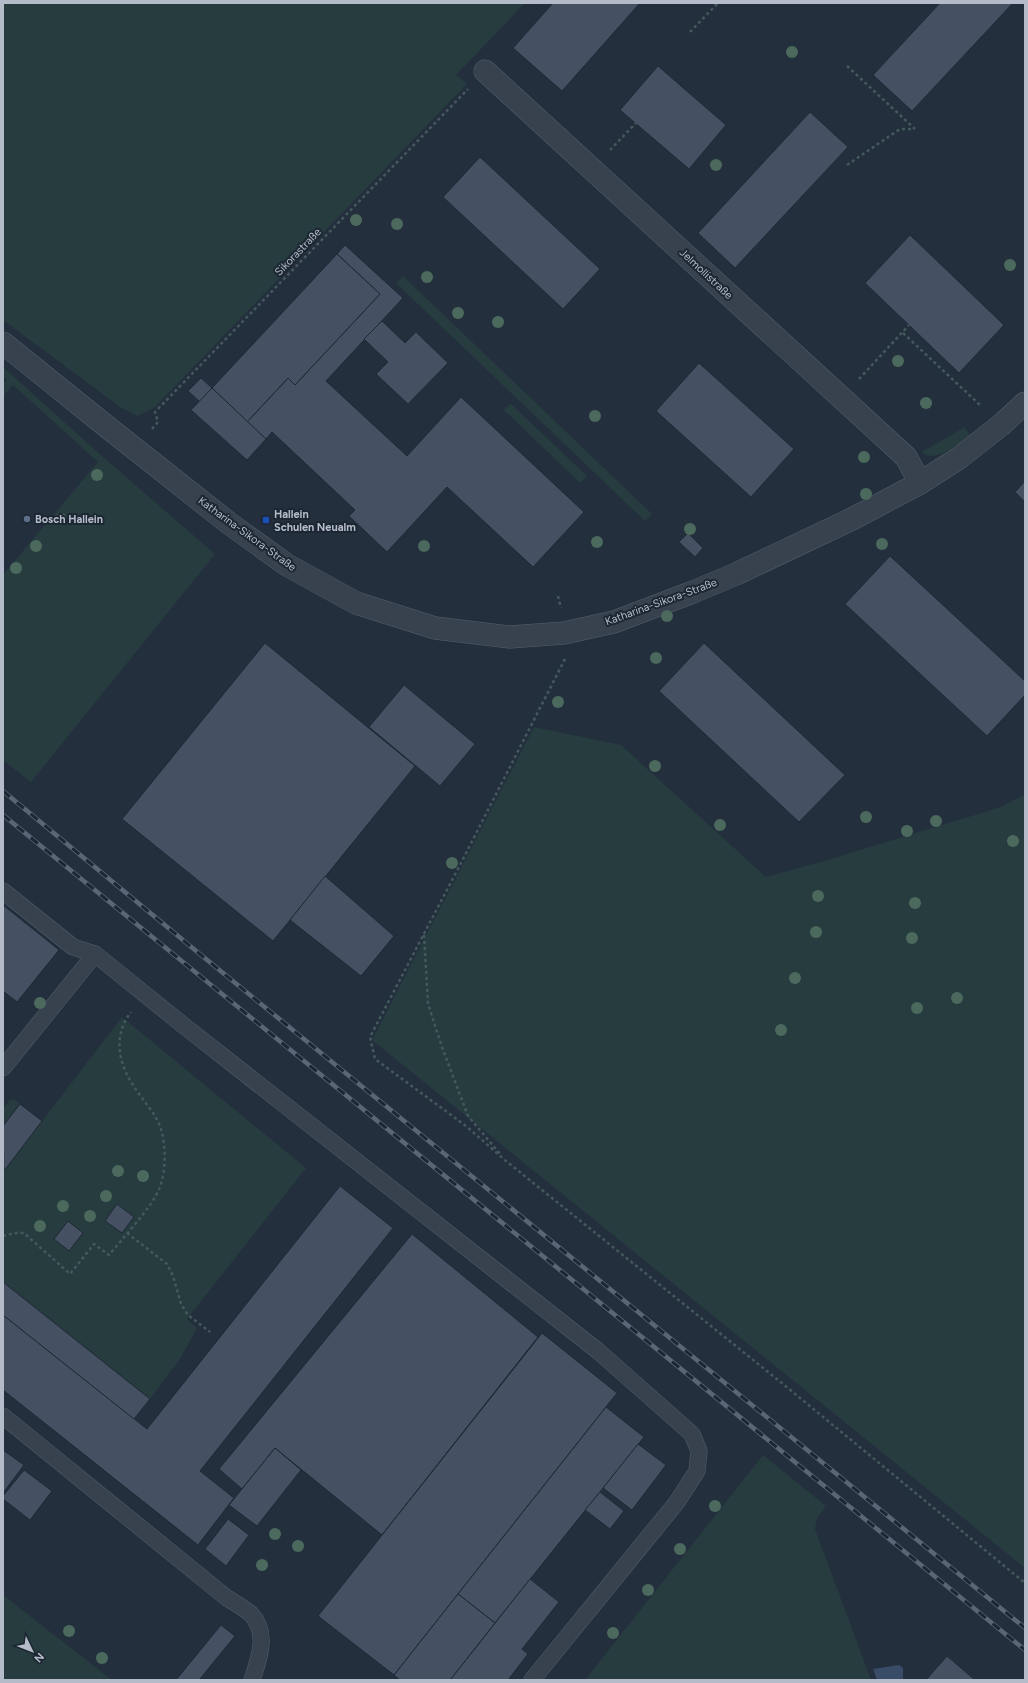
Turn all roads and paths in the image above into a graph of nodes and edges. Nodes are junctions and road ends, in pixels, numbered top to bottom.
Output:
1 (718, 3) edge
2 (690, 32) dead end
3 (847, 66) dead end
4 (485, 71) joint
5 (636, 123) dead end
6 (848, 165) dead end
7 (591, 169) junction
8 (909, 325) dead end
9 (902, 333) junction
10 (3, 343) edge
11 (841, 398) junction
12 (1025, 402) edge
13 (985, 409) dead end
14 (136, 449) junction
15 (920, 482) junction
16 (558, 596) dead end
17 (563, 623) junction
18 (3, 891) edge
19 (424, 934) junction
20 (95, 954) junction
21 (145, 994) junction
22 (3, 1068) edge
23 (506, 1161) junction
24 (127, 1233) junction
25 (3, 1236) edge
26 (210, 1332) dead end
27 (3, 1416) edge
28 (1025, 1583) edge
29 (252, 1680) edge
30 (532, 1680) edge

1 - 2 path
3 - 6 path
4 - 7 street, Jelmollistraße
4 - 14 path, Sikorastraße
5 - 7 path
7 - 11 street, Jelmollistraße
8 - 9 path
9 - 11 path
9 - 13 path
10 - 14 street, Katharina-Sikora-Straße
11 - 15 street, Jelmollistraße
12 - 15 street, Katharina-Sikora-Straße
14 - 17 street, Katharina-Sikora-Straße
15 - 17 street, Katharina-Sikora-Straße
16 - 17 path
17 - 19 path
18 - 20 lane
19 - 23 path
19 - 23 path
20 - 21 lane
20 - 22 lane
21 - 24 path
21 - 30 lane
23 - 28 path
24 - 25 path
24 - 26 path
27 - 29 lane

